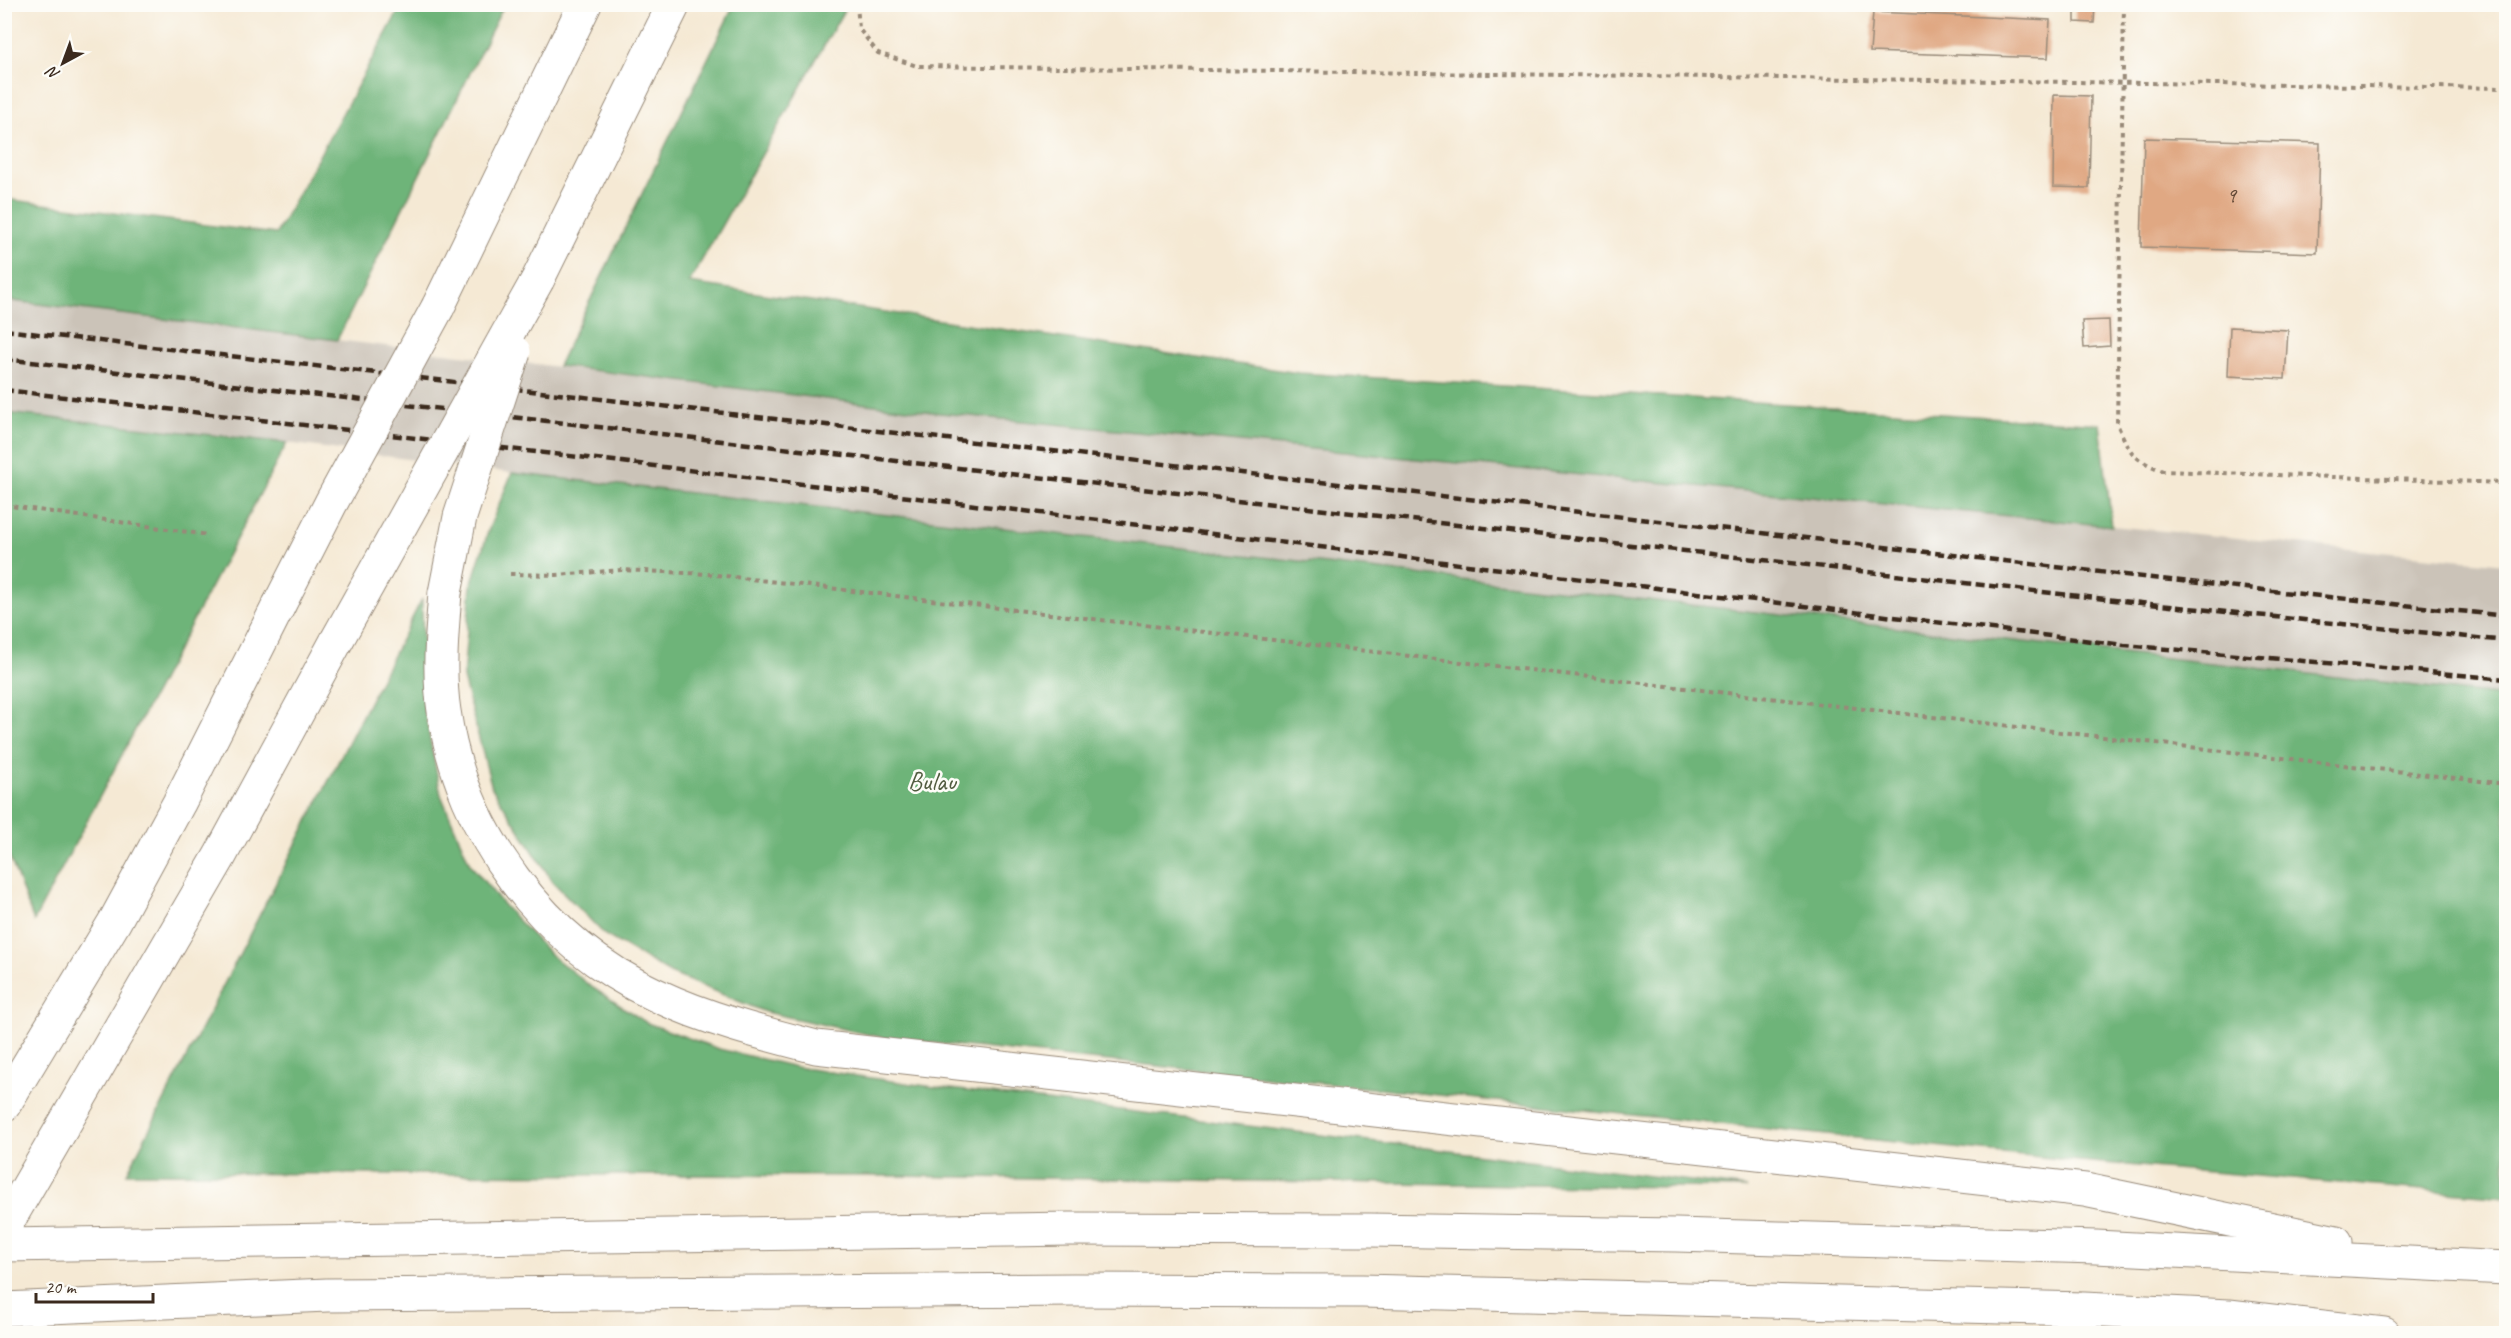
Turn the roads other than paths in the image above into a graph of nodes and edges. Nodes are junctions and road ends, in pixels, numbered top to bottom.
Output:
1 (585, 4) edge
2 (674, 4) edge
3 (538, 279) junction
4 (4, 1105) edge
5 (4, 1228) edge
6 (4, 1245) edge
7 (2432, 1263) junction
8 (2506, 1268) edge
9 (4, 1309) edge
10 (2384, 1334) edge

1 - 4 highway, bridge
2 - 3 highway
3 - 5 highway, bridge
3 - 7 highway, bridge
6 - 7 highway
7 - 8 highway
9 - 10 highway

